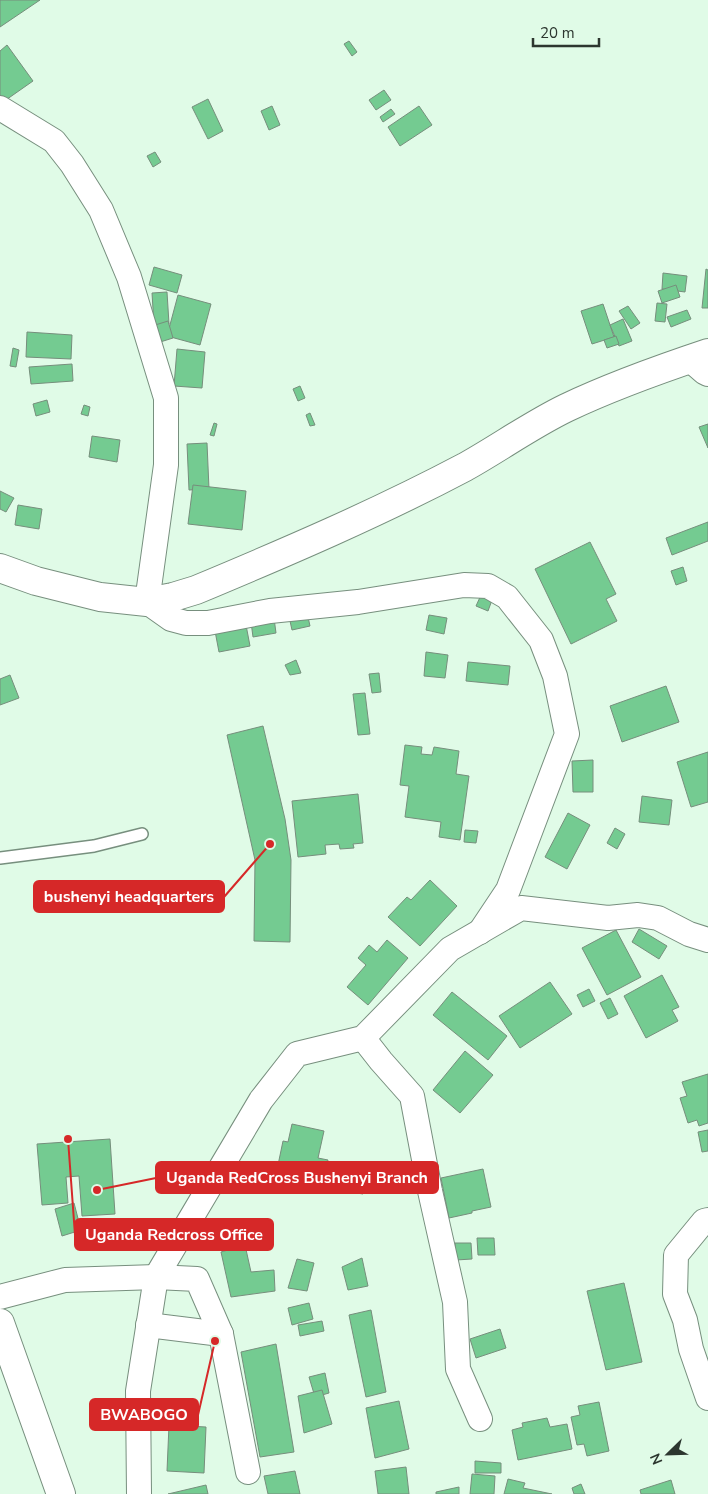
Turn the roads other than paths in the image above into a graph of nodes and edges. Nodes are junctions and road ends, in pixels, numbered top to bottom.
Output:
1 (0, 108) edge
2 (702, 362) edge
3 (0, 568) edge
4 (147, 602) junction
5 (142, 834) dead end
6 (0, 858) edge
7 (480, 932) junction
8 (708, 940) edge
9 (363, 1038) junction
10 (708, 1220) edge
11 (156, 1277) junction
12 (0, 1297) edge
13 (0, 1323) edge
14 (148, 1326) junction
15 (221, 1334) junction
16 (708, 1398) edge
17 (480, 1419) dead end
18 (248, 1472) dead end
19 (61, 1494) edge
20 (139, 1494) edge

1 - 4 street
2 - 4 main road
3 - 4 main road
4 - 7 street
5 - 6 lane
7 - 8 street
7 - 9 street
9 - 11 street
9 - 17 street
10 - 16 street
11 - 12 street
11 - 14 street
11 - 15 street
13 - 19 main road
14 - 15 street
14 - 20 street
15 - 18 street

